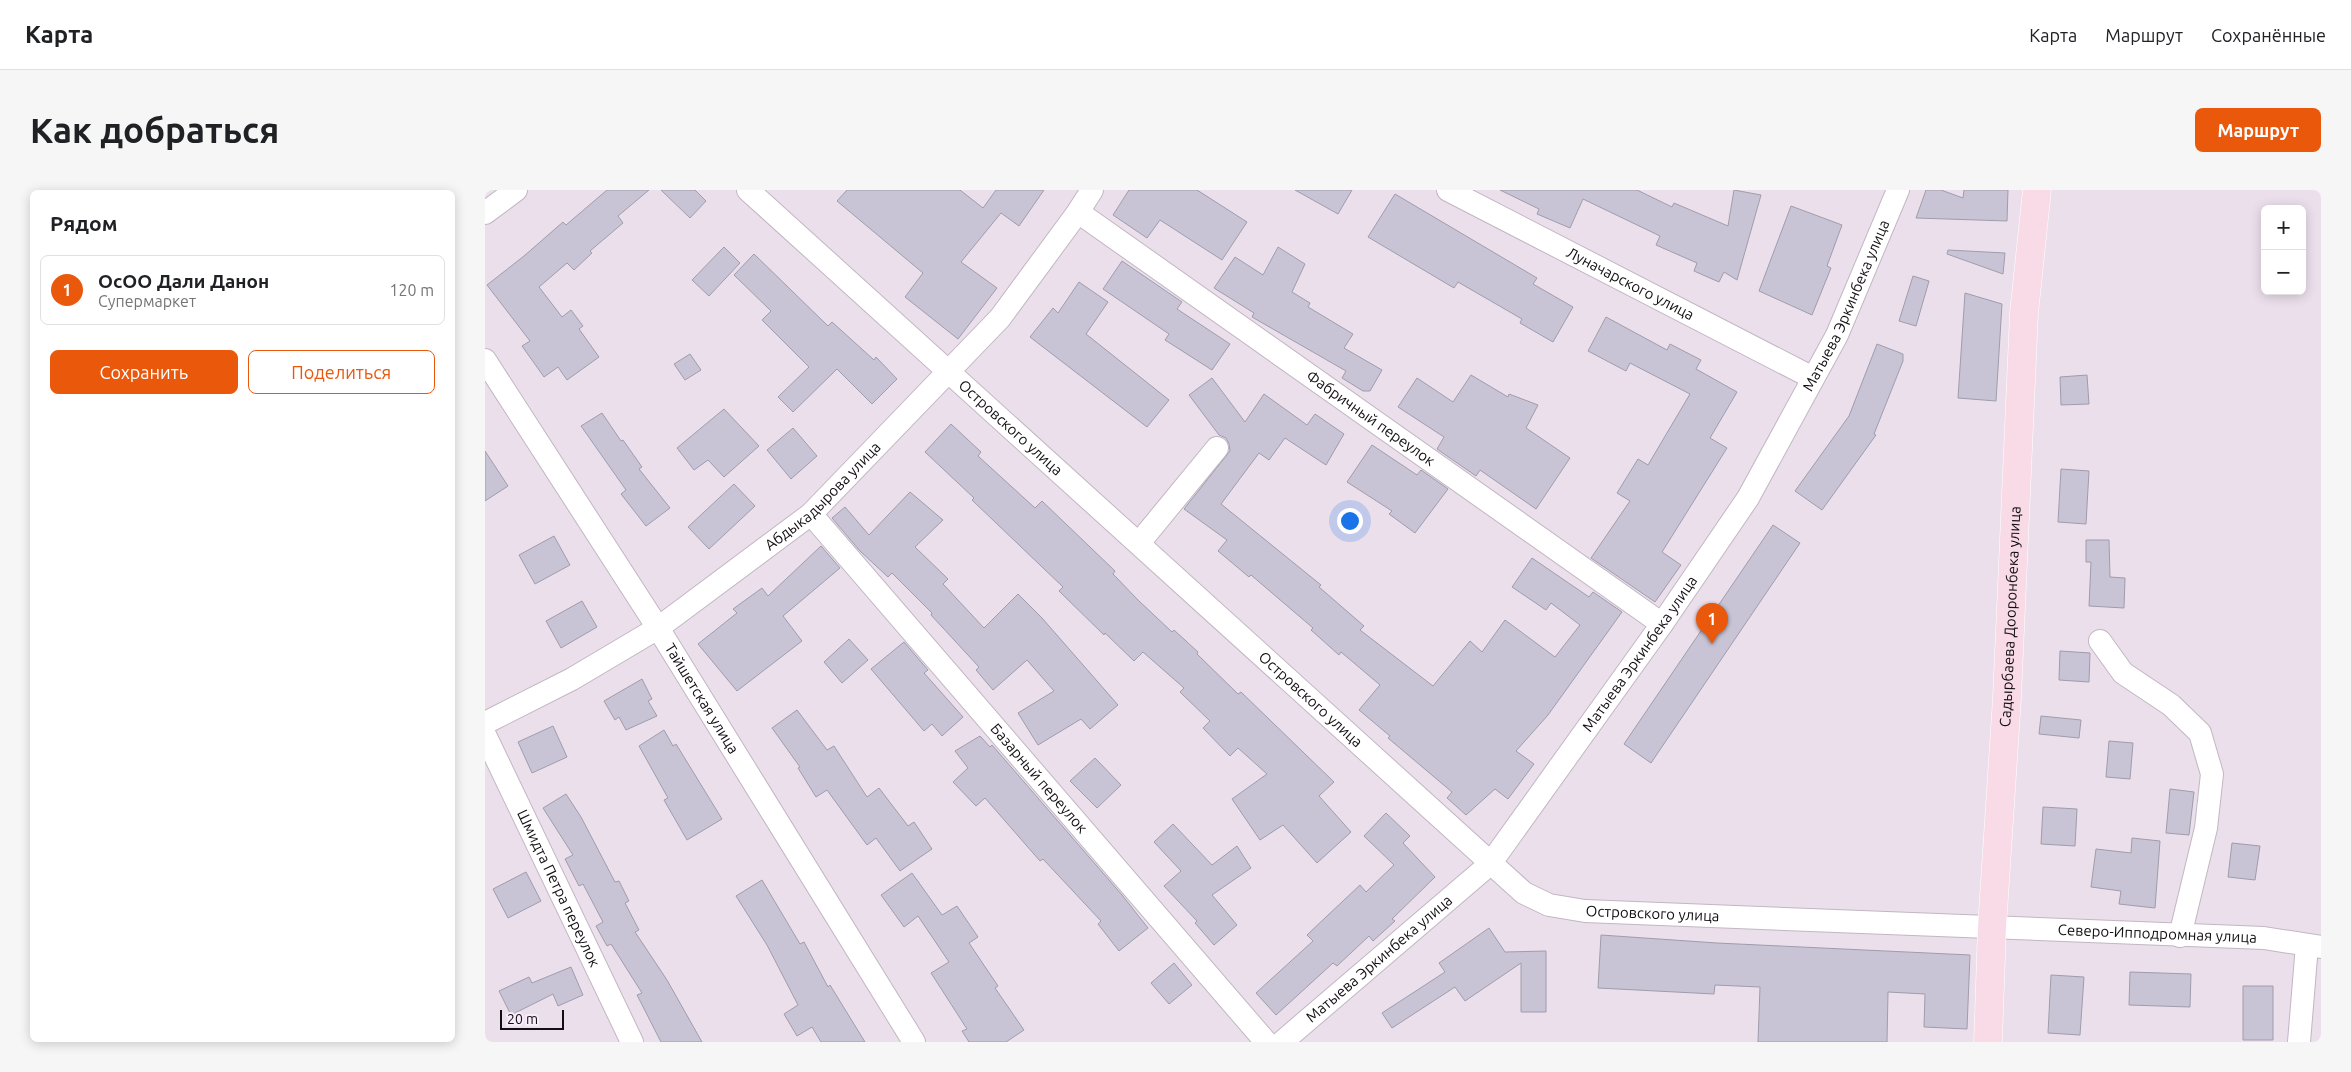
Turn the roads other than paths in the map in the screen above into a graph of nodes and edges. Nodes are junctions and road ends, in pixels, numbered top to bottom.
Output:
1 (515, 190) edge
2 (748, 190) edge
3 (1092, 190) edge
4 (1448, 190) edge
5 (1897, 190) edge
6 (2037, 190) edge
7 (1078, 212) junction
8 (485, 213) edge
9 (485, 360) edge
10 (949, 371) junction
11 (1813, 378) junction
12 (1217, 448) dead end
13 (811, 514) junction
14 (1139, 543) junction
15 (1662, 624) junction
16 (659, 628) junction
17 (2100, 641) dead end
18 (485, 723) edge
19 (485, 734) edge
20 (1490, 864) junction
21 (1992, 927) junction
22 (2180, 936) junction
23 (2314, 946) edge
24 (632, 1042) edge
25 (914, 1042) edge
26 (1266, 1042) edge
27 (1282, 1042) edge
28 (1988, 1042) edge
29 (2299, 1042) edge

1 - 8 street
2 - 10 street, Островского улица
3 - 7 street, Абдыкадырова улица
4 - 11 street, Луначарского улица
5 - 11 street, Матыева Эркинбека улица
6 - 21 main road, Садырбаева Дооронбека улица
7 - 10 street, Абдыкадырова улица
7 - 15 street, Фабричный переулок
9 - 16 street, Тайшетская улица
10 - 13 street, Абдыкадырова улица
10 - 14 street, Островского улица
11 - 15 street, Матыева Эркинбека улица
12 - 14 street
13 - 16 street, Абдыкадырова улица
13 - 26 street, Базарный переулок
14 - 20 street, Островского улица
15 - 20 street, Матыева Эркинбека улица
16 - 18 street, Абдыкадырова улица
16 - 25 street, Тайшетская улица
17 - 22 street
19 - 24 street, Шмидта Петра переулок
20 - 21 street, Островского улица
20 - 27 street, Матыева Эркинбека улица
21 - 22 street, Северо-Ипподромная улица
21 - 28 main road, Садырбаева Дооронбека улица
22 - 23 street, Северо-Ипподромная улица
23 - 29 street

